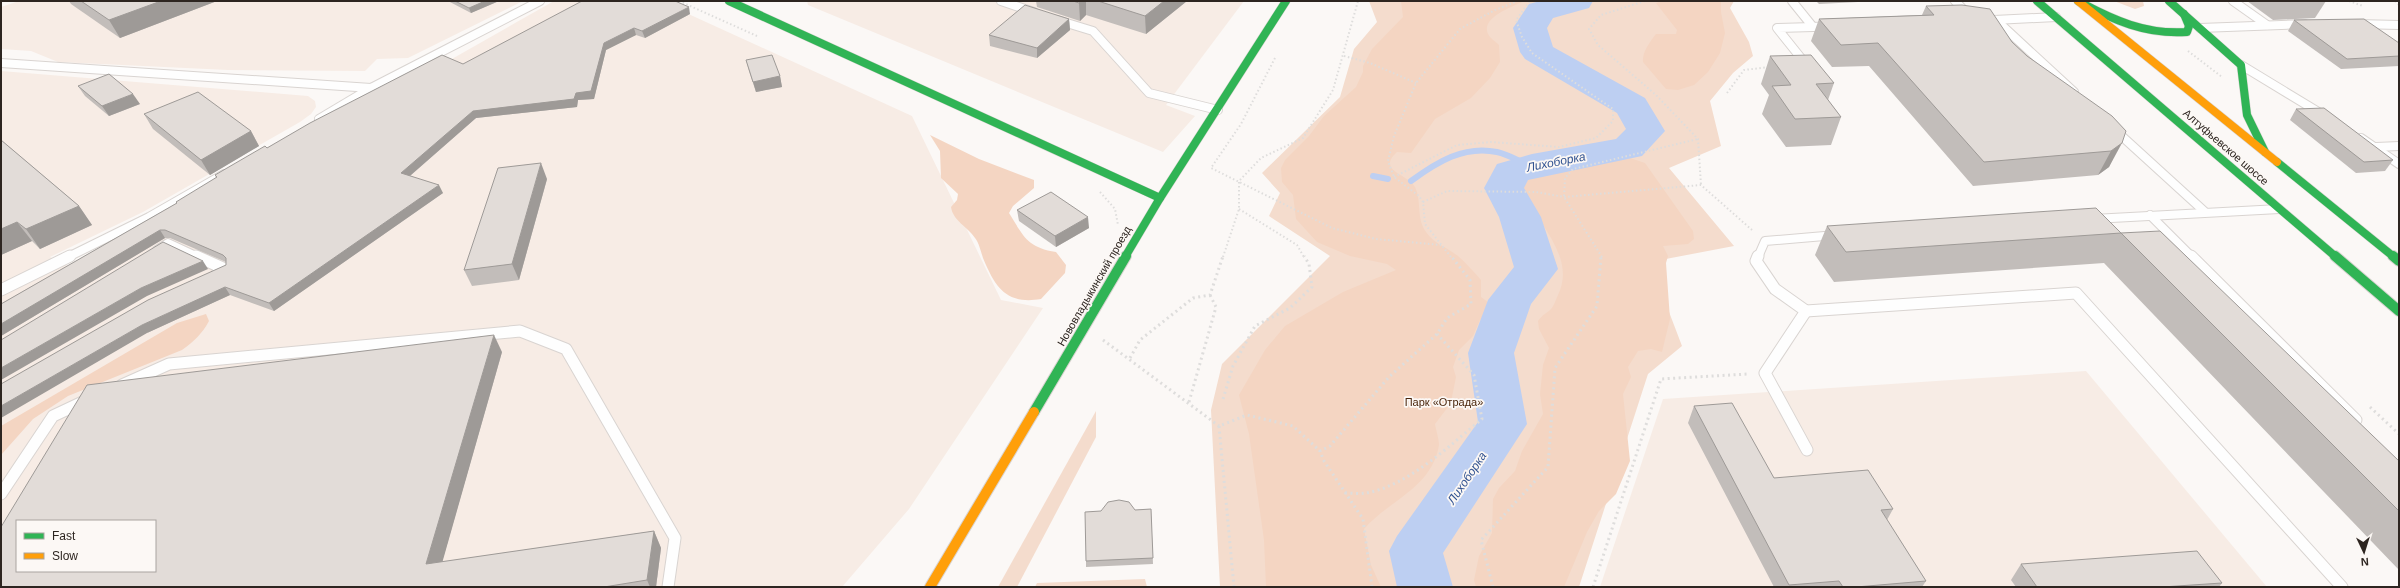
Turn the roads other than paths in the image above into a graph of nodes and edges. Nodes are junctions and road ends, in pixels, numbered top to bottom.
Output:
1 (540, 1) edge
2 (729, 1) edge
3 (1001, 1) edge
4 (1286, 1) edge
5 (1792, 1) edge
6 (1955, 1) edge
7 (2037, 1) edge
8 (2078, 1) edge
9 (2169, 1) edge
10 (2233, 1) edge
11 (2184, 14) junction
12 (2056, 17) junction
13 (1982, 20) edge
14 (1996, 20) junction
15 (1962, 21) edge
16 (2346, 23) edge
17 (2315, 24) edge
18 (2267, 25) junction
19 (1837, 26) edge
20 (2399, 26) edge
21 (1813, 27) junction
22 (2200, 28) junction
23 (1, 63) edge
24 (1805, 63) edge
25 (2241, 65) junction
26 (371, 88) junction
27 (2079, 96) edge
28 (1218, 110) junction
29 (2336, 122) edge
30 (312, 123) edge
31 (2108, 123) edge
32 (2356, 135) edge
33 (2399, 146) edge
34 (2376, 147) junction
35 (2265, 152) junction
36 (2399, 164) edge
37 (230, 170) edge
38 (1160, 198) junction
39 (2279, 209) junction
40 (2205, 212) junction
41 (2150, 216) junction
42 (2079, 220) edge
43 (1850, 234) edge
44 (148, 256) edge
45 (2399, 261) edge
46 (212, 275) edge
47 (1, 290) edge
48 (1806, 311) junction
49 (2399, 311) edge
50 (111, 390) edge
51 (96, 396) edge
52 (2365, 428) edge
53 (1807, 450) dead end
54 (1, 494) edge
55 (668, 587) edge
56 (930, 587) edge
57 (2342, 587) edge

1 - 26 lane
2 - 38 main road
3 - 28 lane
4 - 28 main road, Нововладыкинский проезд
5 - 21 lane
6 - 15 lane
7 - 12 main road, Алтуфьевское шоссе
8 - 11 main road
8 - 35 main road, Алтуфьевское шоссе
9 - 11 main road
10 - 18 lane
11 - 22 main road
12 - 14 lane
12 - 39 main road, Алтуфьевское шоссе
13 - 14 lane
14 - 27 lane
16 - 20 lane
17 - 18 lane
18 - 22 lane
19 - 21 lane
21 - 24 lane
22 - 25 main road
23 - 26 lane
25 - 29 lane
25 - 35 main road
26 - 30 lane
28 - 38 main road, Нововладыкинский проезд
31 - 40 lane
32 - 34 lane
33 - 34 lane
34 - 36 lane
35 - 45 main road, Алтуфьевское шоссе
37 - 47 lane
38 - 56 main road, Нововладыкинский проезд
39 - 40 lane
39 - 49 main road, Алтуфьевское шоссе
40 - 41 lane
41 - 42 lane
41 - 52 lane
43 - 48 lane
44 - 46 lane
48 - 53 lane
48 - 57 lane
50 - 55 lane
51 - 54 lane

